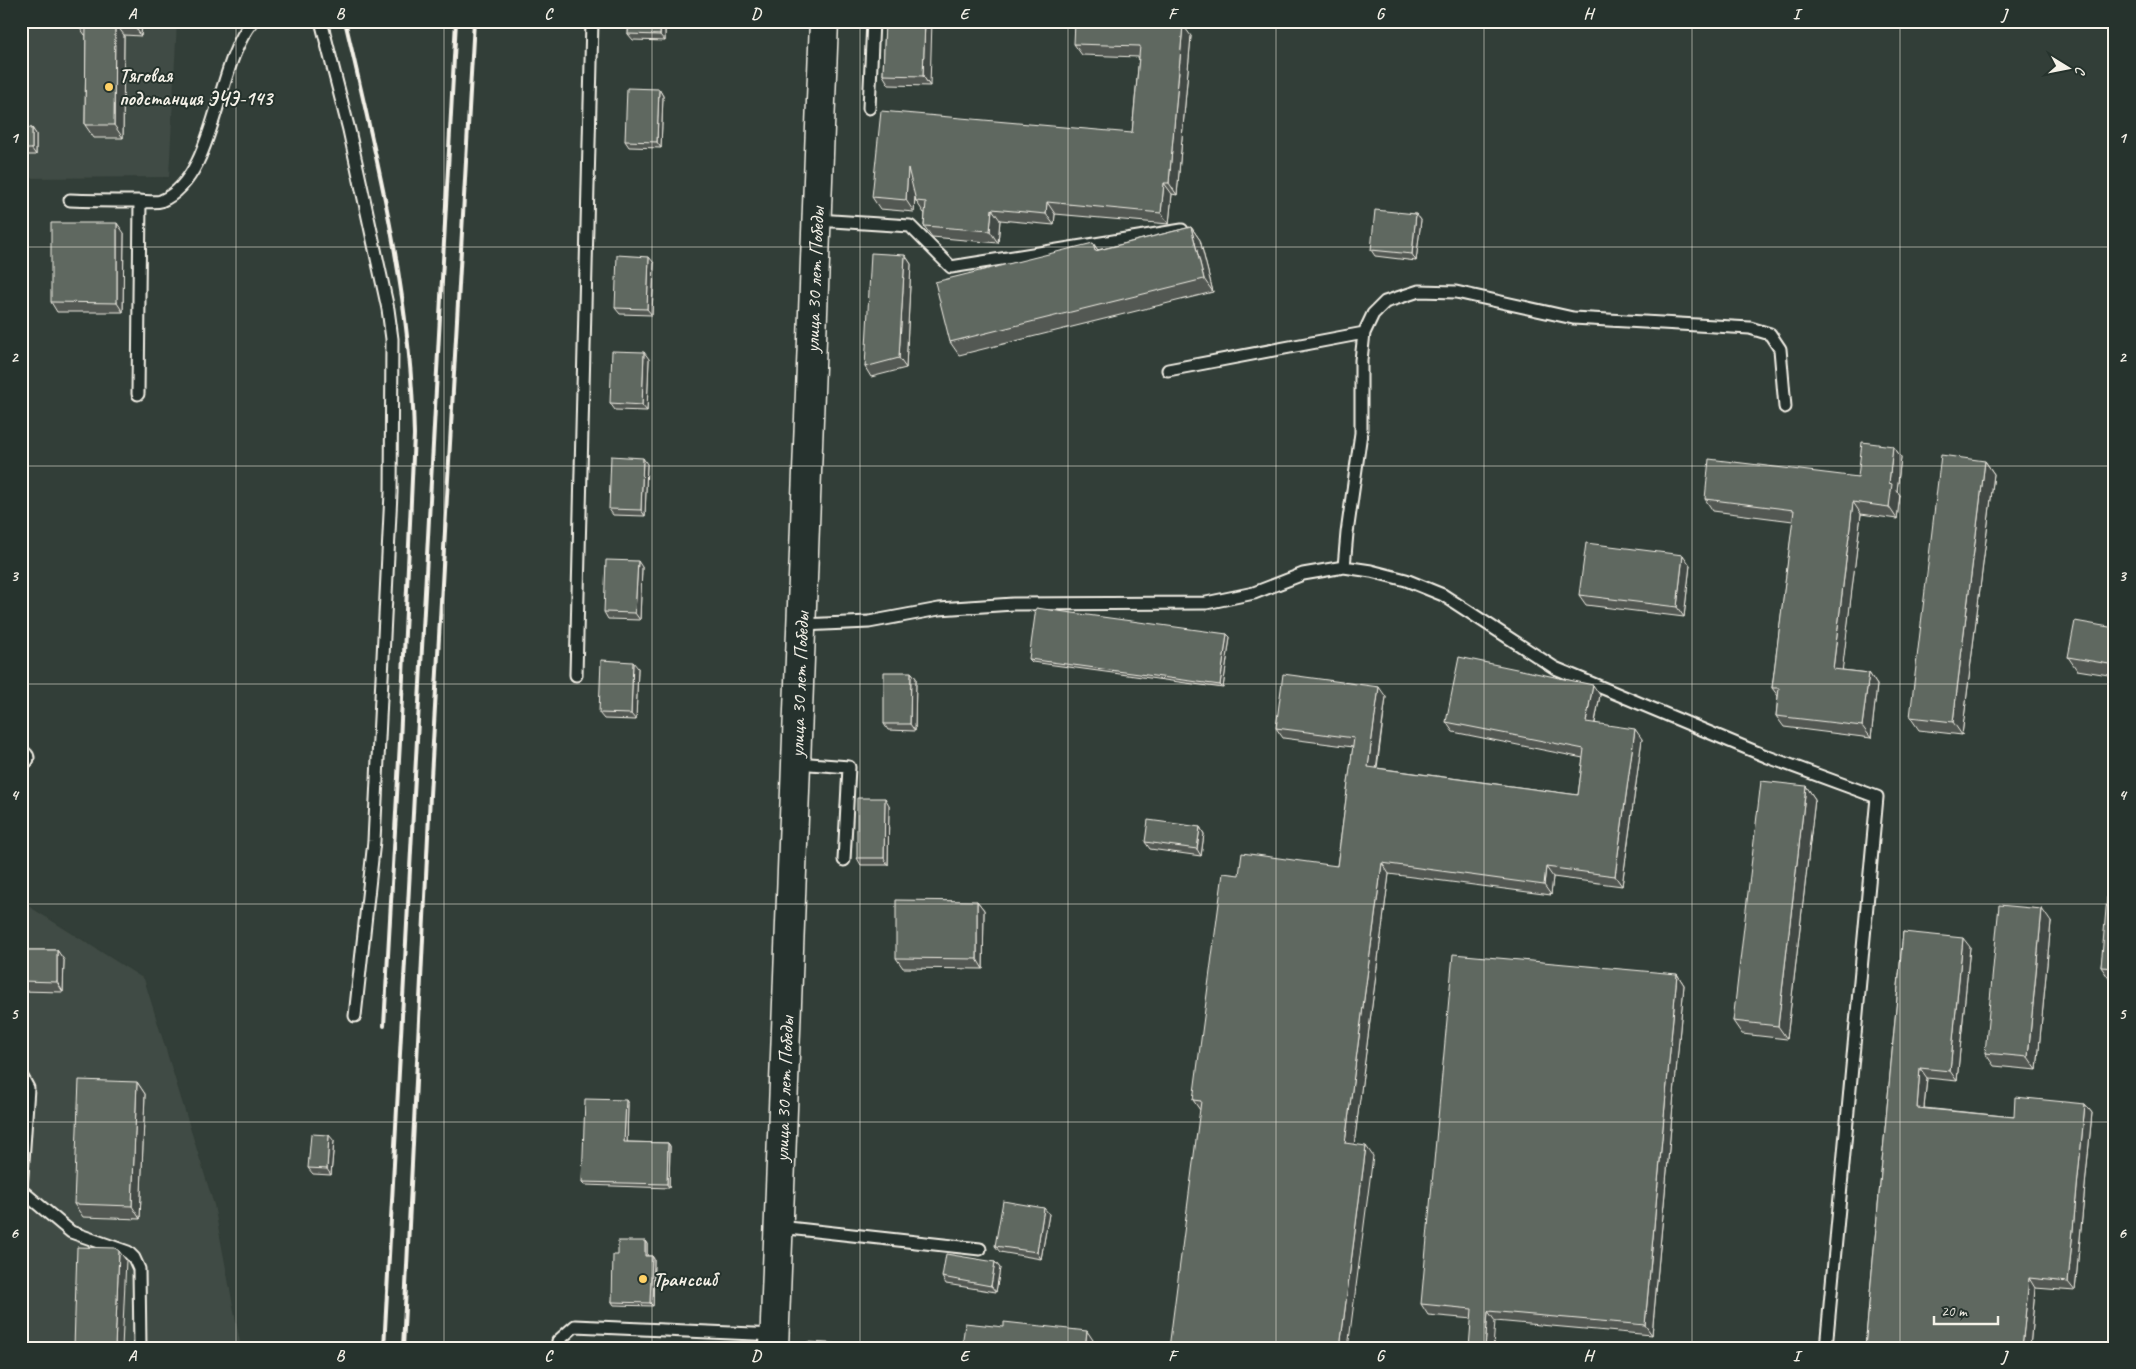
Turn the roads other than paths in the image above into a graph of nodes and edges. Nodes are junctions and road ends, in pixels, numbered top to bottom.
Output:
1 (253, 21) edge
2 (321, 21) edge
3 (592, 21) edge
4 (824, 21) edge
5 (873, 21) edge
6 (869, 108) dead end
7 (70, 200) dead end
8 (140, 201) junction
9 (816, 220) junction
10 (1182, 230) edge
11 (1364, 333) junction
12 (1168, 370) dead end
13 (138, 394) dead end
14 (1784, 407) dead end
15 (1344, 567) junction
16 (802, 625) junction
17 (576, 675) dead end
18 (797, 763) junction
19 (844, 860) dead end
20 (355, 1016) dead end
21 (21, 1075) edge
22 (779, 1227) junction
23 (980, 1249) dead end
24 (775, 1341) edge
25 (140, 1348) edge
26 (557, 1348) edge
27 (1826, 1348) edge

1 - 8 lane
2 - 20 lane
3 - 17 lane
4 - 9 main road, улица 30 лет Победы
5 - 6 lane
7 - 8 lane
8 - 13 lane
9 - 10 lane
9 - 16 main road, улица 30 лет Победы
11 - 12 lane
11 - 14 lane
11 - 15 lane
15 - 16 lane
15 - 27 lane
16 - 18 main road, улица 30 лет Победы
18 - 19 lane
18 - 22 main road, улица 30 лет Победы
21 - 25 lane
22 - 23 lane
22 - 24 main road, улица 30 лет Победы
24 - 26 lane

